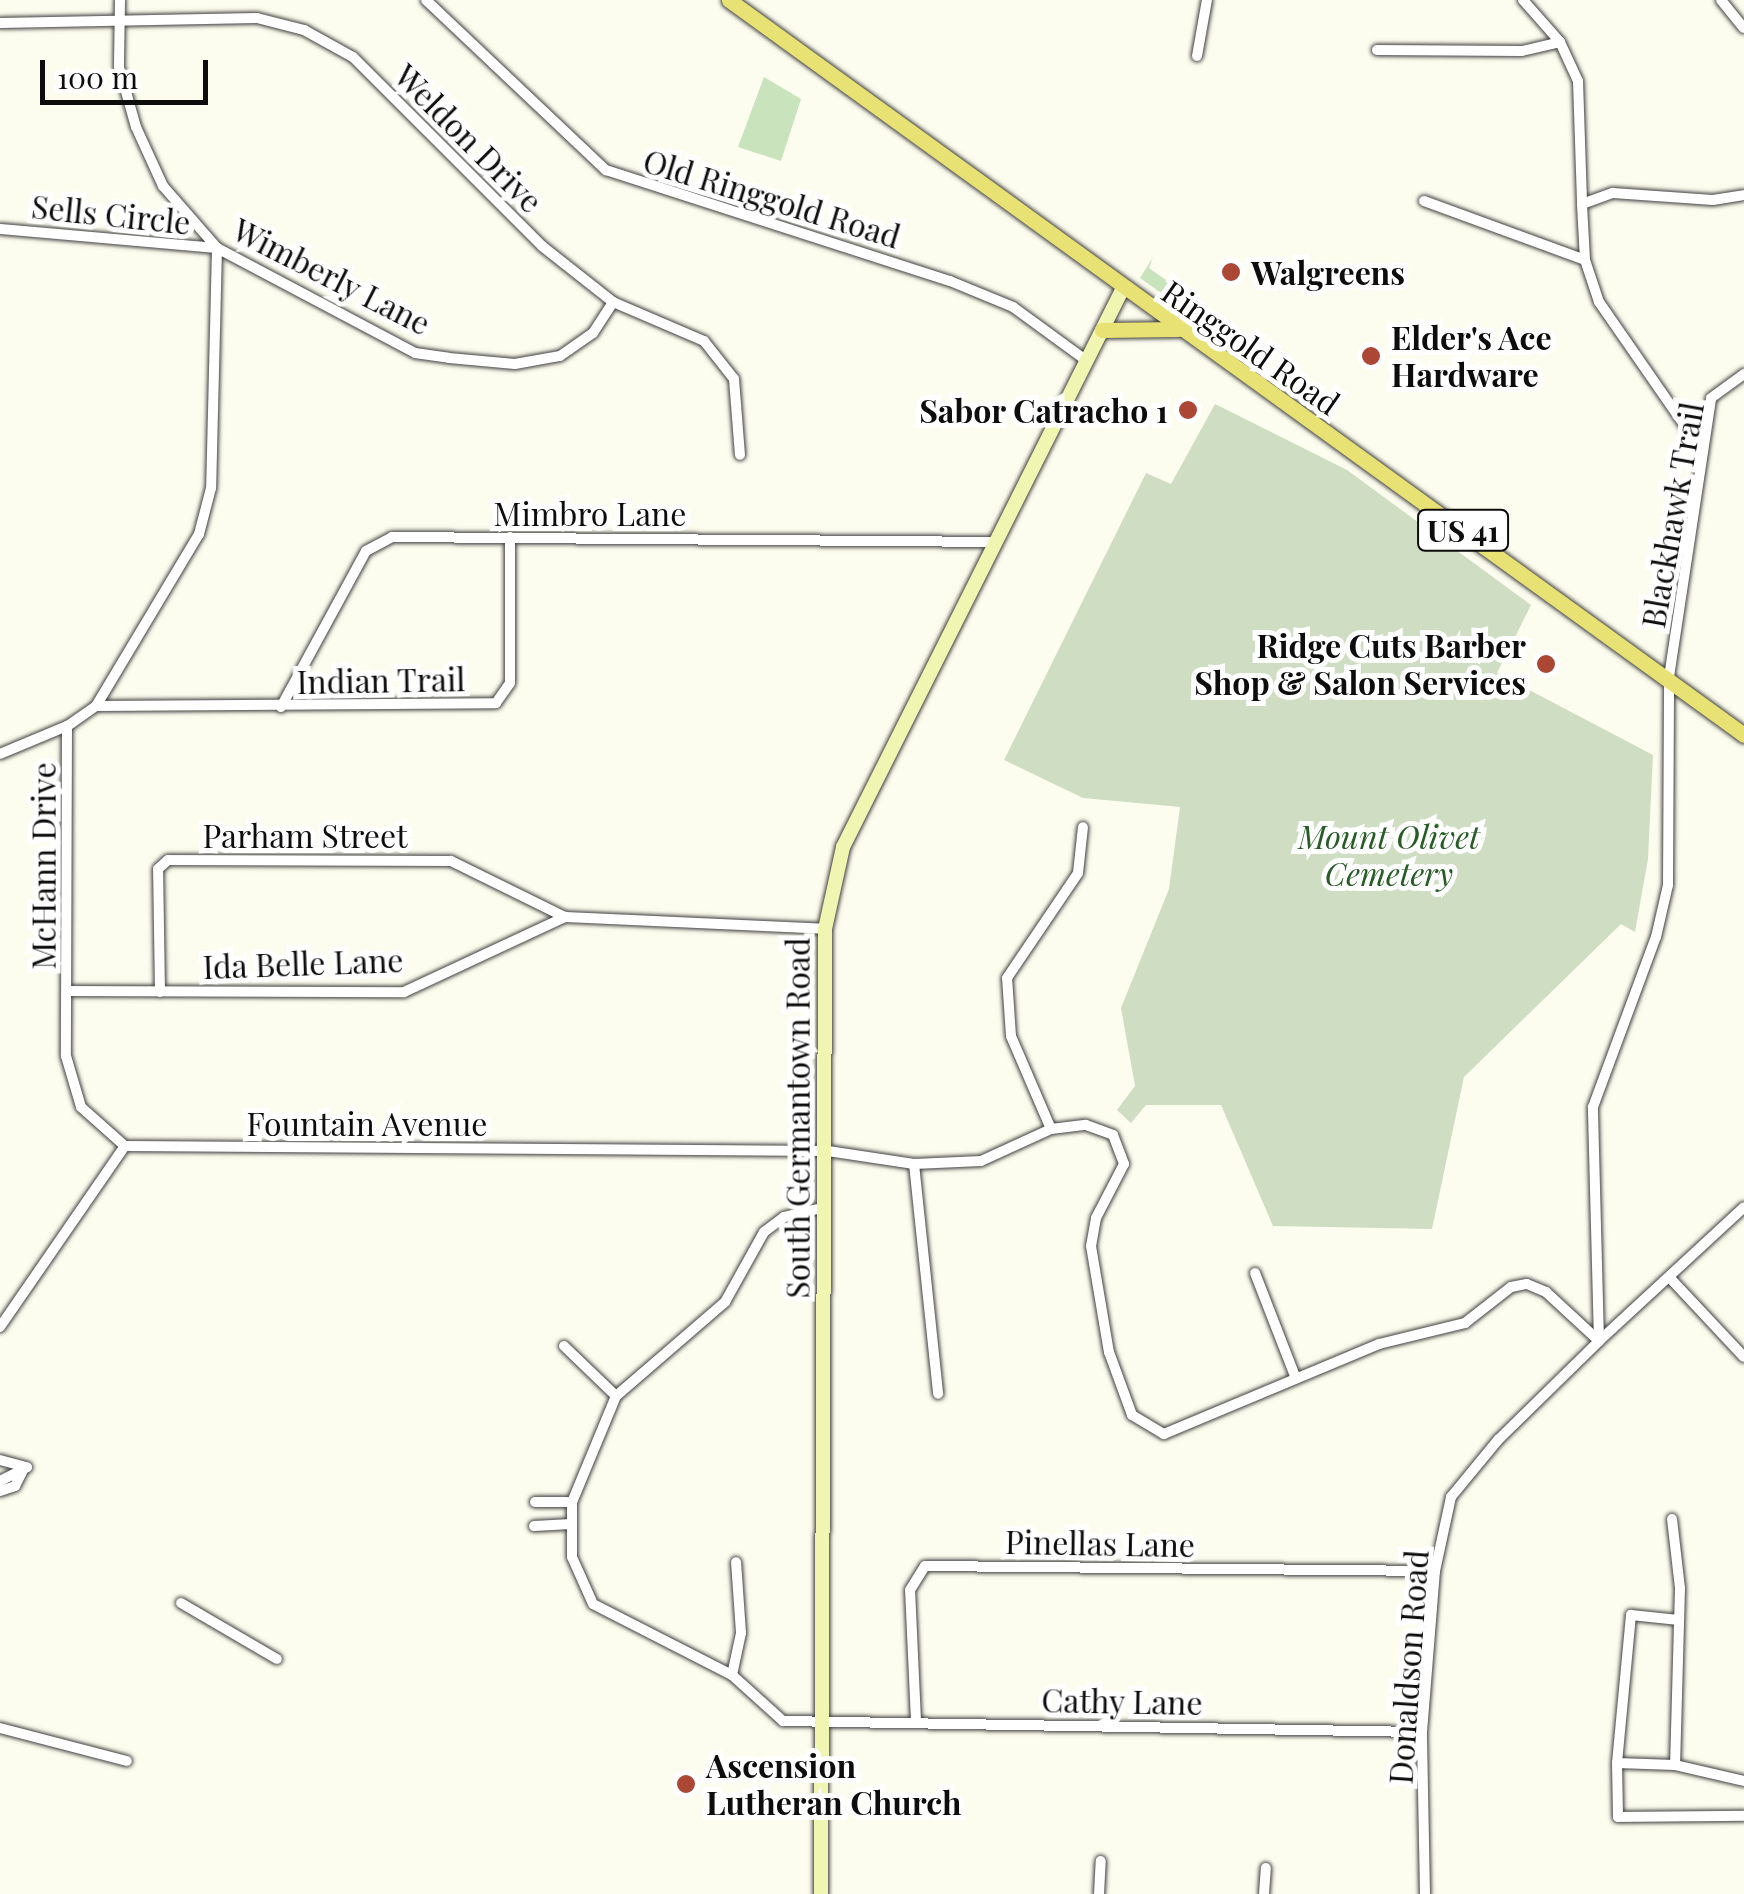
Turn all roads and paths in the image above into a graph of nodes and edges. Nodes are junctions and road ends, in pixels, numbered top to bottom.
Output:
1 (120, 0) edge
2 (426, 0) edge
3 (729, 0) edge
4 (1207, 0) edge
5 (1523, 0) edge
6 (1721, 0) edge
7 (0, 22) edge
8 (118, 22) junction
9 (1744, 28) edge
10 (1560, 42) junction
11 (1377, 50) dead end
12 (1197, 56) dead end
13 (1744, 194) edge
14 (1424, 200) dead end
15 (1582, 204) junction
16 (0, 228) edge
17 (217, 248) junction
18 (1586, 260) junction
19 (1122, 290) junction
20 (613, 302) junction
21 (1102, 330) junction
22 (1179, 330) junction
23 (1087, 361) junction
24 (1744, 374) edge
25 (1703, 452) junction
26 (740, 455) dead end
27 (510, 537) junction
28 (996, 542) junction
29 (1669, 677) junction
30 (96, 706) junction
31 (281, 707) junction
32 (67, 726) junction
33 (1744, 735) edge
34 (0, 754) edge
35 (1083, 827) dead end
36 (565, 917) junction
37 (825, 929) junction
38 (68, 992) junction
39 (160, 992) junction
40 (1050, 1129) junction
41 (125, 1146) junction
42 (828, 1152) junction
43 (914, 1164) junction
44 (826, 1207) junction
45 (1744, 1207) edge
46 (1255, 1273) dead end
47 (1670, 1278) junction
48 (0, 1327) edge
49 (1599, 1341) junction
50 (564, 1346) dead end
51 (1744, 1357) edge
52 (1294, 1376) junction
53 (938, 1394) dead end
54 (616, 1396) junction
55 (0, 1460) edge
56 (22, 1472) junction
57 (0, 1481) edge
58 (0, 1491) edge
59 (535, 1502) dead end
60 (572, 1502) junction
61 (1672, 1519) dead end
62 (571, 1524) junction
63 (534, 1526) dead end
64 (736, 1562) dead end
65 (1435, 1570) junction
66 (181, 1603) dead end
67 (1679, 1620) junction
68 (277, 1659) dead end
69 (732, 1675) junction
70 (822, 1721) junction
71 (916, 1721) junction
72 (0, 1728) edge
73 (1422, 1732) junction
74 (127, 1761) dead end
75 (1617, 1763) junction
76 (1675, 1765) junction
77 (1744, 1781) edge
78 (1744, 1816) edge
79 (1101, 1861) dead end
80 (1266, 1868) dead end
81 (821, 1894) edge
82 (1099, 1894) edge
83 (1264, 1894) edge
84 (1425, 1894) edge

1 - 8 street, Wimberly Lane
2 - 23 street, Old Ringgold Road
3 - 19 main road, Ringgold Road / US 41
4 - 12 street
5 - 10 street
6 - 9 street
7 - 8 street, Weldon Drive
8 - 17 street, Wimberly Lane
8 - 20 street, Weldon Drive
10 - 11 street
10 - 15 street
13 - 15 street
14 - 18 street
15 - 18 street
16 - 17 street, Sells Circle
17 - 20 street, Wimberly Lane
17 - 30 street, McHann Drive
18 - 25 street
19 - 21 main road, South Germantown Road
19 - 22 main road, Ringgold Road / US 41
20 - 26 street, Weldon Drive
21 - 22 main road
21 - 23 main road, South Germantown Road
22 - 29 main road, Ringgold Road / US 41
23 - 28 main road, South Germantown Road
24 - 25 street, Blackhawk Trail
25 - 29 street, Blackhawk Trail
27 - 28 street, Mimbro Lane
27 - 31 street, Mimbro Lane
27 - 31 street, Indian Trail
28 - 37 main road, South Germantown Road
29 - 33 main road, Ringgold Road / US 41
29 - 49 street
30 - 31 street, Indian Trail
30 - 32 street, McHann Drive
32 - 34 street
32 - 38 street, McHann Drive
35 - 40 street
36 - 37 street, Ida Belle Lane
36 - 39 street, Ida Belle Lane
36 - 39 street, Parham Street
37 - 42 main road, South Germantown Road
38 - 39 street, Ida Belle Lane
38 - 41 street, McHann Drive
40 - 43 street, Fountain Avenue
40 - 52 street
41 - 42 street, Fountain Avenue
41 - 48 street
42 - 43 street, Fountain Avenue
42 - 44 main road, South Germantown Road
43 - 53 street
44 - 54 street
44 - 70 main road, South Germantown Road
45 - 47 street, Donaldson Road
46 - 52 street
47 - 49 street, Donaldson Road
47 - 51 street
49 - 52 street
49 - 65 street, Donaldson Road
50 - 54 street
54 - 60 street, Cathy Lane
55 - 56 street
56 - 57 street
56 - 58 street
59 - 60 street
60 - 62 street, Cathy Lane
61 - 67 street
62 - 63 street
62 - 69 street, Cathy Lane
64 - 69 street
65 - 71 street, Pinellas Lane
65 - 73 street, Donaldson Road
66 - 68 street
67 - 75 street
67 - 76 street
69 - 70 street, Cathy Lane
70 - 71 street, Cathy Lane
70 - 81 main road, South Germantown Road
71 - 73 street, Cathy Lane
72 - 74 street
73 - 84 street, Donaldson Road
75 - 76 street
75 - 78 street
76 - 77 street
79 - 82 street
80 - 83 street

